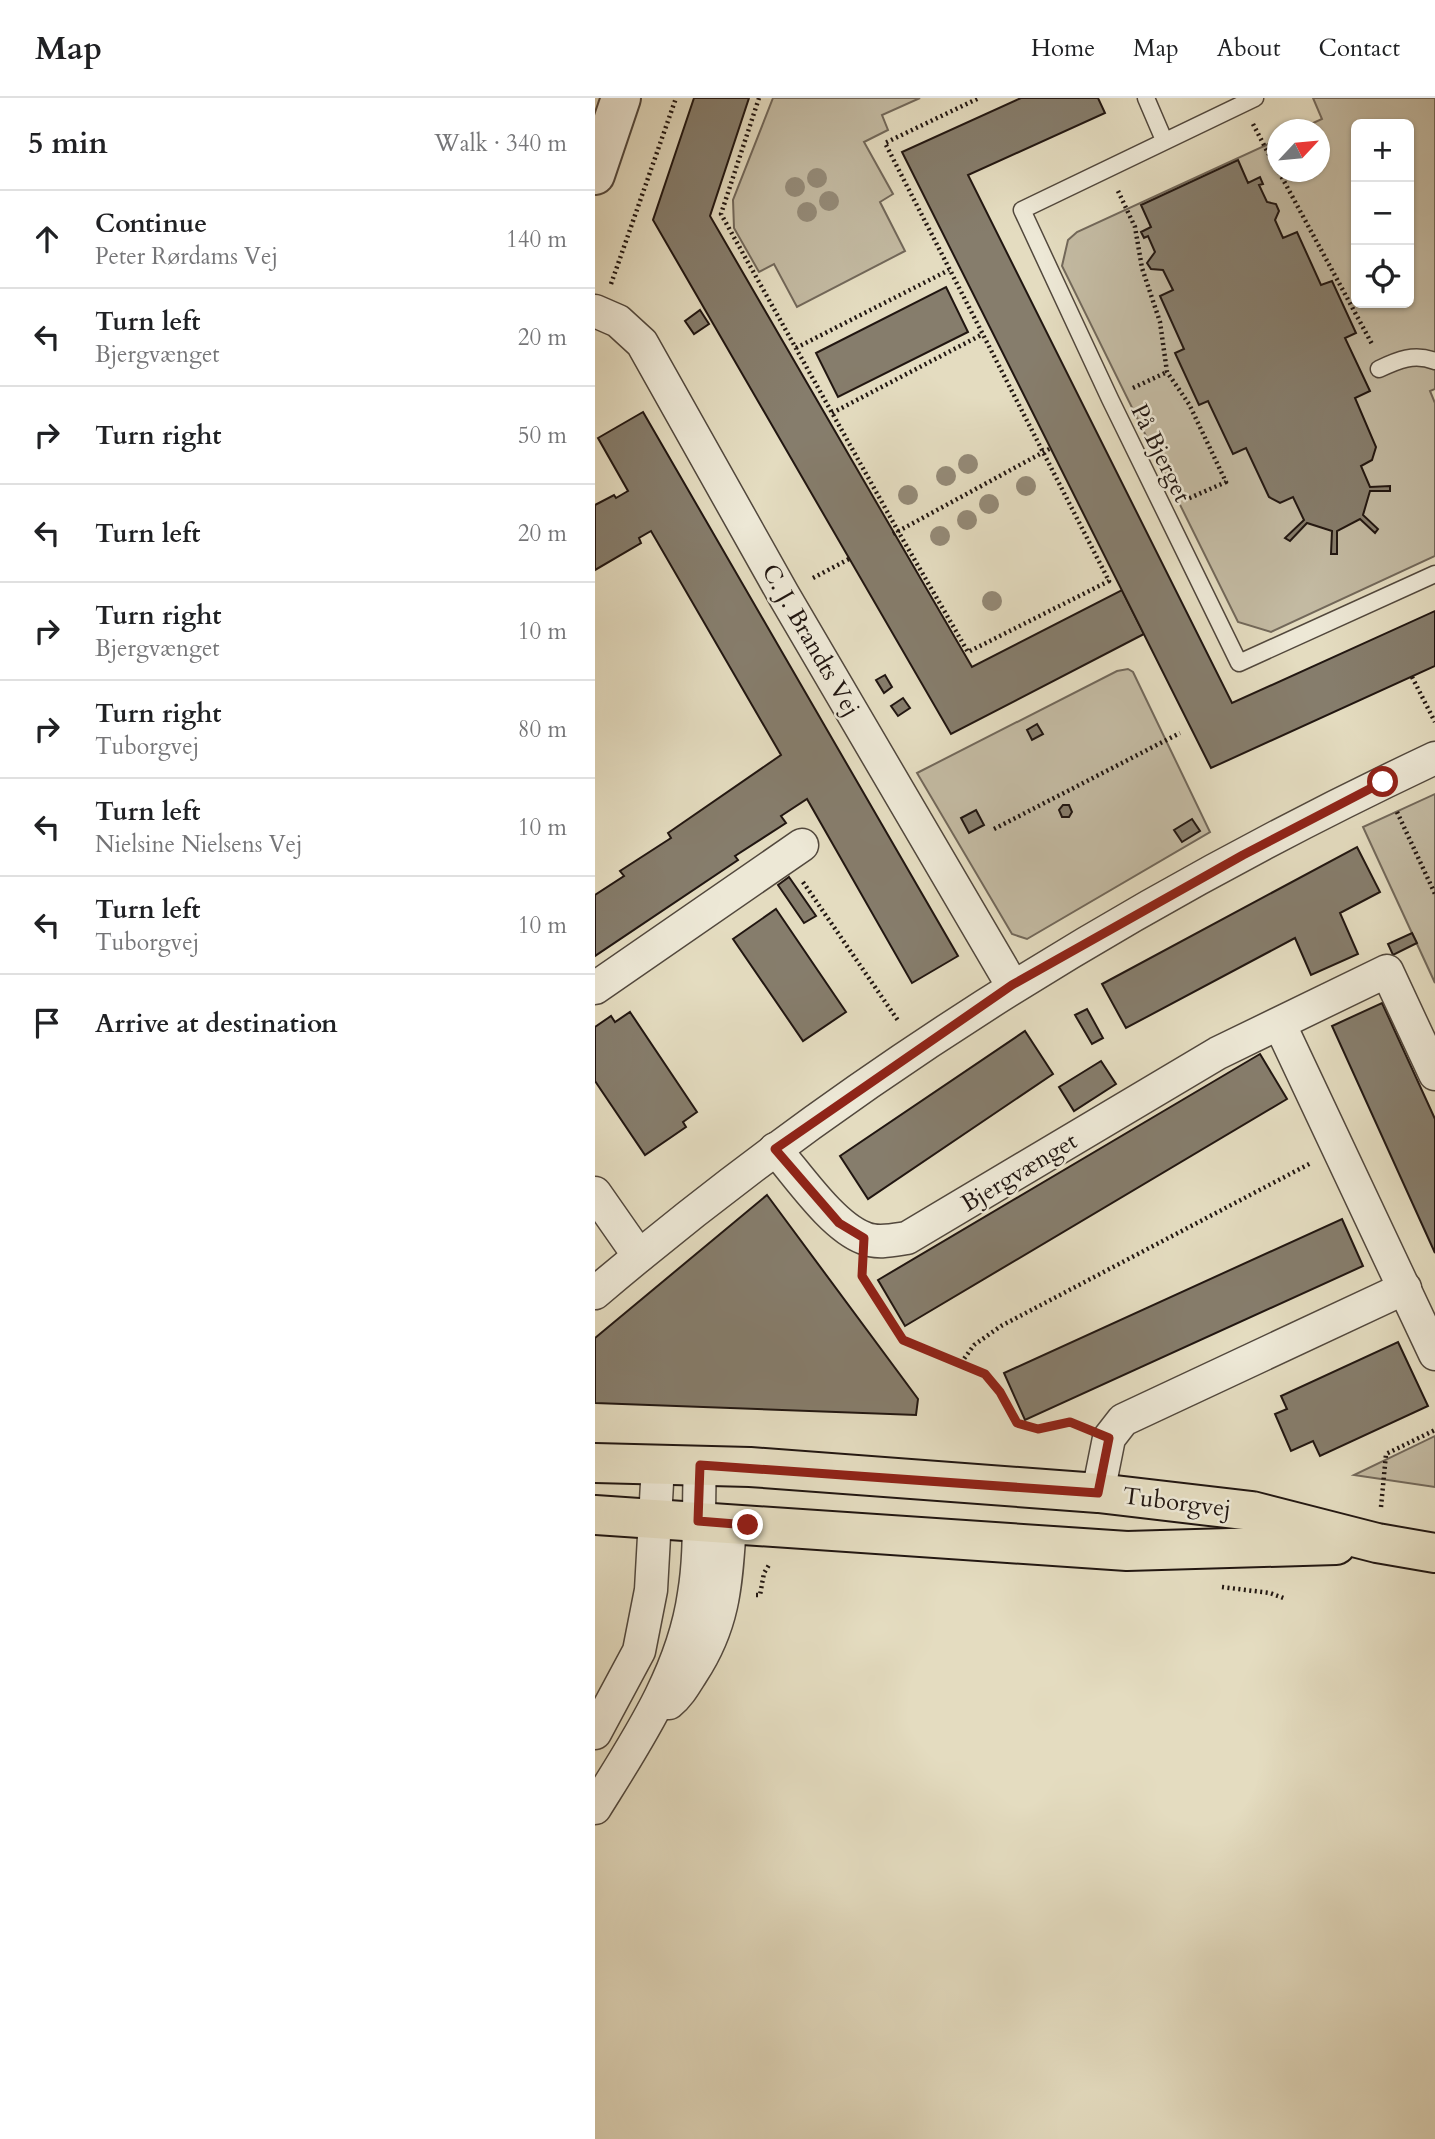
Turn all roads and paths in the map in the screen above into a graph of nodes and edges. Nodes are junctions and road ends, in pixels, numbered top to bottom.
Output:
1 (621, 98) edge
2 (676, 98) edge
3 (759, 98) edge
4 (979, 98) edge
5 (1146, 98) edge
6 (1248, 101) edge
7 (1164, 140) junction
8 (1267, 145) edge
9 (1107, 168) junction
10 (595, 175) edge
11 (1284, 182) edge
12 (949, 270) junction
13 (598, 312) edge
14 (983, 334) junction
15 (796, 348) junction
16 (1435, 361) edge
17 (1379, 369) joint
18 (1167, 372) junction
19 (1110, 399) junction
20 (832, 413) junction
21 (1051, 448) dead end
22 (1044, 452) junction
23 (1164, 510) junction
24 (896, 532) junction
25 (849, 559) dead end
26 (1435, 574) edge
27 (783, 594) junction
28 (1412, 677) dead end
29 (1435, 722) edge
30 (1180, 733) dead end
31 (1435, 758) edge
32 (1383, 782) junction
33 (995, 829) dead end
34 (793, 851) joint
35 (1435, 894) edge
36 (1012, 985) junction
37 (595, 988) edge
38 (1280, 1025) junction
39 (917, 1049) junction
40 (1435, 1074) edge
41 (1339, 1148) junction
42 (775, 1149) junction
43 (595, 1193) edge
44 (864, 1238) junction
45 (639, 1255) junction
46 (1405, 1288) junction
47 (595, 1293) edge
48 (1435, 1354) edge
49 (961, 1363) junction
50 (1435, 1430) edge
51 (1109, 1438) junction
52 (595, 1463) edge
53 (658, 1465) junction
54 (700, 1465) junction
55 (1098, 1493) junction
56 (595, 1515) edge
57 (654, 1518) junction
58 (714, 1523) junction
59 (1377, 1544) junction
60 (1435, 1553) edge
61 (595, 1733) edge
62 (595, 1808) edge

1 - 10 street
2 - 13 path
3 - 15 path
4 - 12 path
5 - 7 lane
6 - 7 lane, På Bjerget
6 - 8 path
7 - 9 lane, På Bjerget
9 - 18 path
9 - 19 lane, På Bjerget
11 - 17 path
12 - 14 path
12 - 15 path
13 - 27 street, C. J. Brandts Vej
14 - 20 path
14 - 22 path
15 - 20 path
16 - 17 lane
18 - 19 path
18 - 23 path
19 - 23 lane, På Bjerget
20 - 24 path
21 - 22 path
22 - 24 path
22 - 24 path
23 - 26 lane, På Bjerget
25 - 27 path
27 - 36 street, C. J. Brandts Vej
28 - 29 path
30 - 33 path
31 - 32 street
32 - 35 path
32 - 36 street
34 - 37 street
34 - 39 path
36 - 39 street
38 - 40 street, Bjergvænget
38 - 41 street
38 - 44 street, Bjergvænget
39 - 42 street
41 - 46 street
41 - 49 path
42 - 44 street
42 - 45 street
43 - 45 street
44 - 49 path
45 - 47 street
46 - 48 street
46 - 51 street
49 - 51 path
50 - 59 path
51 - 55 street
52 - 53 main road, Tuborgvej
53 - 54 main road, Tuborgvej
53 - 57 street
54 - 55 main road, Tuborgvej
54 - 58 street
55 - 59 main road, Tuborgvej
56 - 57 main road, Tuborgvej
57 - 58 main road, Tuborgvej
57 - 61 street
58 - 59 main road, Tuborgvej
58 - 62 street
59 - 60 main road, Tuborgvej

